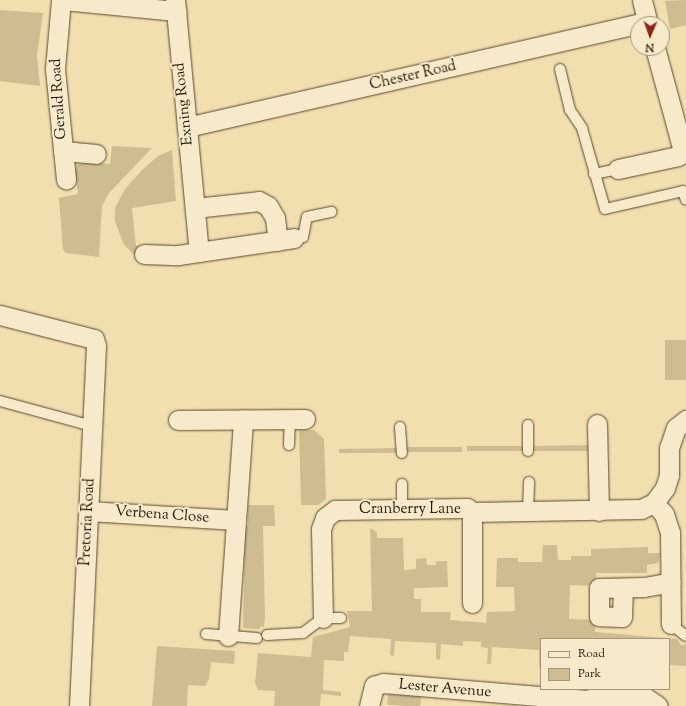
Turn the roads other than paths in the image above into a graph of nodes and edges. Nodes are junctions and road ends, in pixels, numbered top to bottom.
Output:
1 (62, 0) edge
2 (642, 0) edge
3 (175, 5) edge
4 (643, 16) edge
5 (630, 27) edge
6 (657, 56) edge
7 (560, 69) dead end
8 (187, 128) junction
9 (63, 151) junction
10 (96, 154) dead end
11 (618, 168) joint
12 (594, 174) junction
13 (66, 180) dead end
14 (686, 200) edge
15 (195, 208) junction
16 (331, 212) dead end
17 (286, 239) junction
18 (199, 252) junction
19 (144, 254) dead end
20 (0, 315) edge
21 (0, 401) edge
22 (298, 419) joint
23 (178, 420) dead end
24 (243, 420) junction
25 (686, 420) edge
26 (597, 424) dead end
27 (528, 425) dead end
28 (92, 426) junction
29 (400, 427) dead end
30 (289, 445) dead end
31 (528, 452) dead end
32 (402, 453) dead end
33 (529, 482) dead end
34 (402, 484) dead end
35 (654, 503) junction
36 (402, 509) junction
37 (89, 510) junction
38 (598, 511) junction
39 (472, 512) junction
40 (528, 512) junction
41 (235, 520) junction
42 (671, 582) junction
43 (622, 588) dead end
44 (472, 603) dead end
45 (332, 618) joint
46 (671, 624) joint
47 (206, 634) dead end
48 (267, 635) dead end
49 (228, 636) junction
50 (686, 636) edge
51 (257, 638) dead end
52 (79, 706) edge
53 (369, 706) edge
54 (658, 706) edge

1 - 3 street
1 - 9 street, Gerald Road
2 - 4 street
3 - 8 street, Exning Road
5 - 8 street, Chester Road
6 - 11 street
7 - 12 lane
8 - 15 street, Exning Road
9 - 10 street, Gerald Road
9 - 13 street, Gerald Road
11 - 12 lane
12 - 14 lane
15 - 17 street
15 - 18 street, Exning Road
16 - 17 lane
17 - 18 street
18 - 19 street
20 - 28 street, Pretoria Road
21 - 28 lane
22 - 24 street
22 - 30 lane
23 - 24 street
24 - 41 street
25 - 35 street
26 - 38 street
27 - 31 lane
28 - 37 street, Pretoria Road
29 - 32 lane
33 - 40 lane
34 - 36 lane
35 - 38 street, Cranberry Lane
35 - 42 street
36 - 39 street, Cranberry Lane
36 - 45 street, Cranberry Lane
37 - 41 street, Verbena Close
37 - 52 street, Pretoria Road
38 - 40 street, Cranberry Lane
39 - 40 street, Cranberry Lane
39 - 44 street
41 - 49 street
42 - 43 street
42 - 46 street
45 - 48 lane, Cranberry Lane
46 - 50 lane
47 - 49 lane
49 - 51 lane
53 - 54 street, Lester Avenue

